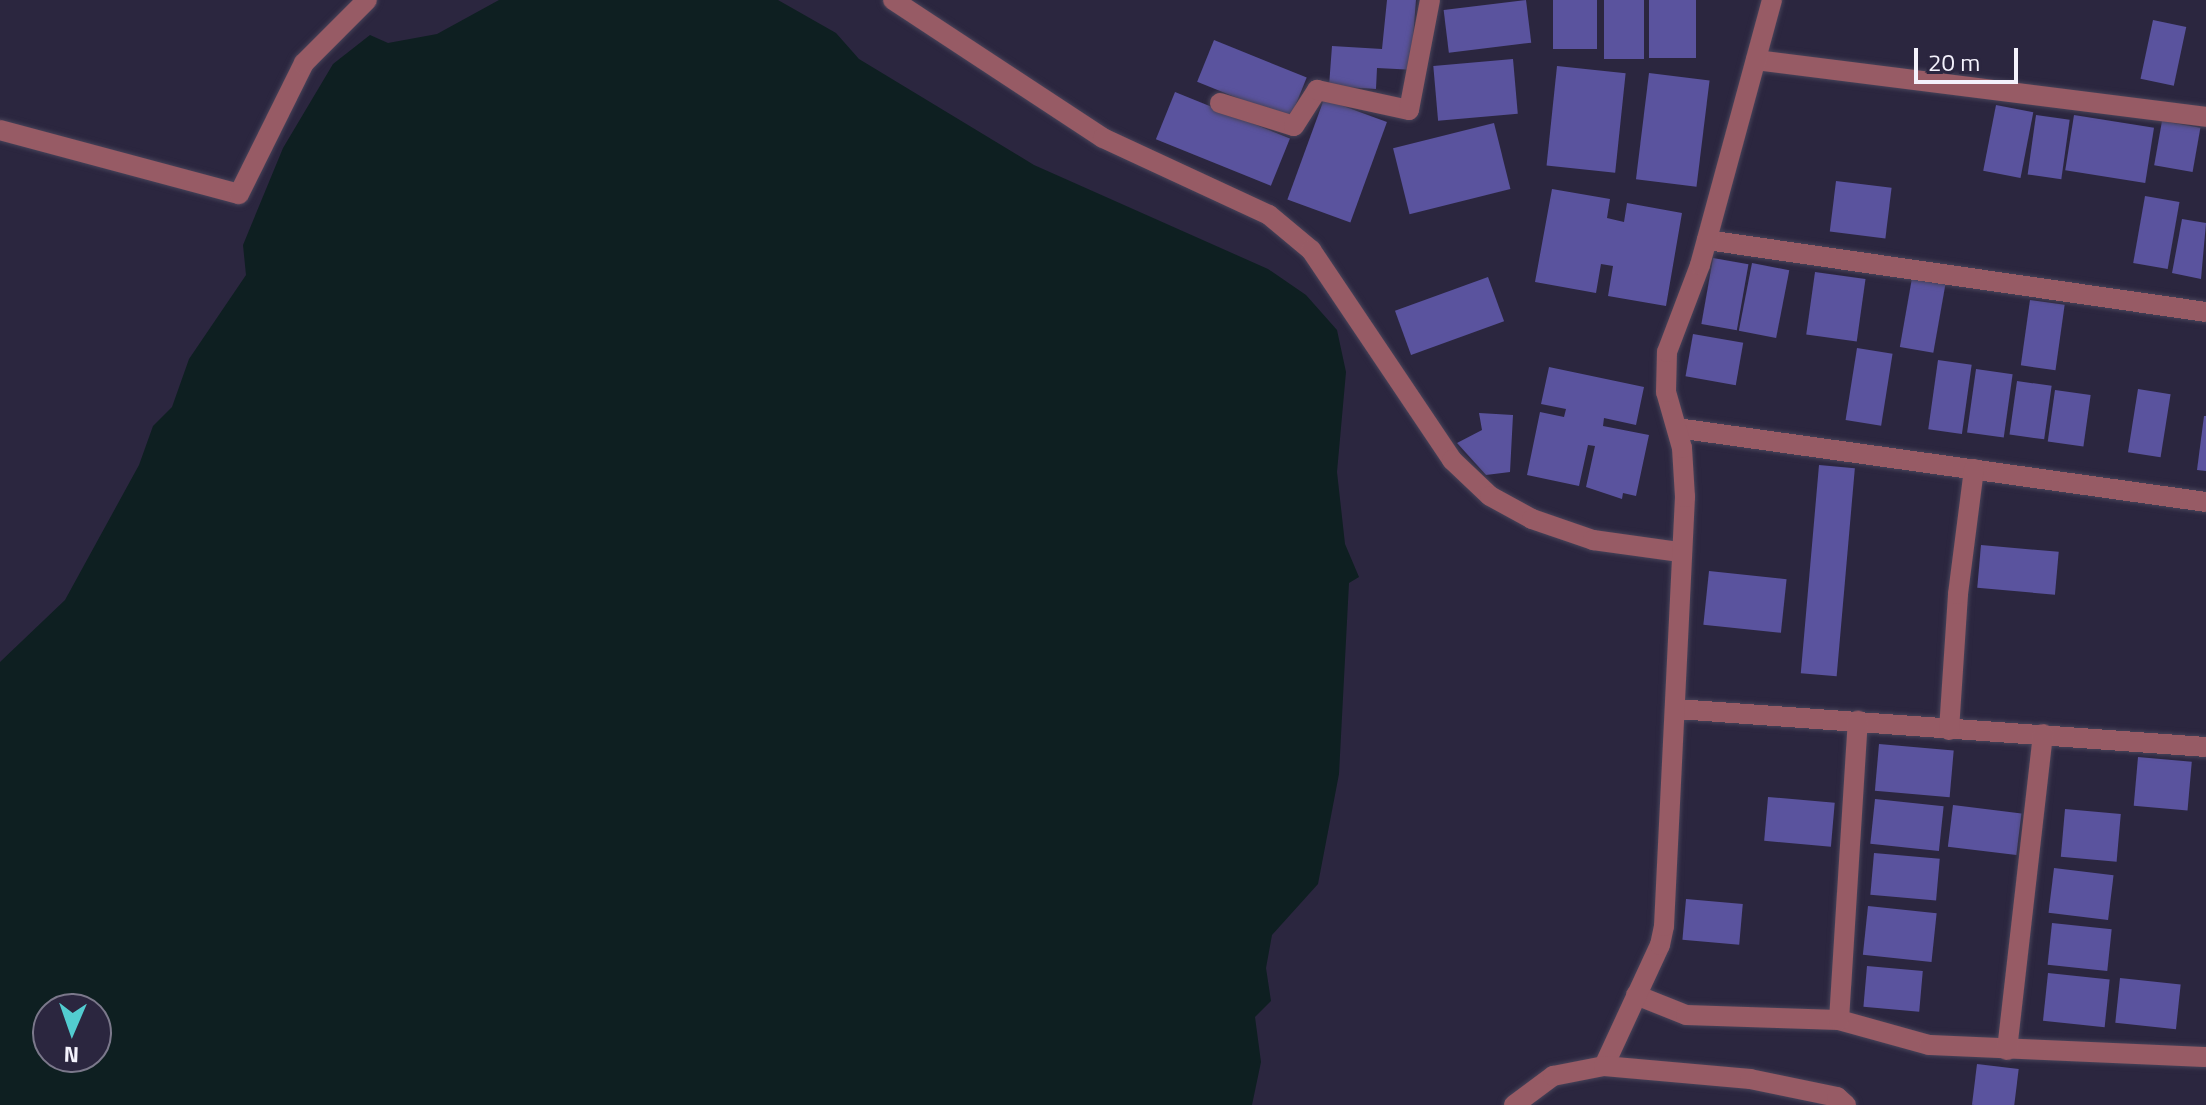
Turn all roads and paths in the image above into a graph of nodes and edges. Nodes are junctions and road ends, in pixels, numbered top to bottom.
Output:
1 (367, 0) edge
2 (893, 0) edge
3 (1430, 0) edge
4 (1772, 0) edge
5 (1756, 60) junction
6 (1220, 103) dead end
7 (2206, 117) edge
8 (0, 130) edge
9 (1707, 240) junction
10 (2206, 312) edge
11 (1677, 428) junction
12 (1974, 469) junction
13 (2206, 502) edge
14 (1680, 552) junction
15 (1677, 709) junction
16 (1858, 721) junction
17 (1949, 730) junction
18 (2043, 734) junction
19 (2206, 747) edge
20 (1636, 995) junction
21 (1839, 1020) junction
22 (2206, 1042) edge
23 (2007, 1050) junction
24 (2206, 1057) edge
25 (1604, 1066) junction
26 (1514, 1105) edge
27 (1846, 1105) edge

1 - 8 street
2 - 14 street
3 - 6 street
4 - 5 street
5 - 7 street
5 - 9 street
9 - 10 street
9 - 11 street
11 - 12 street
11 - 14 street
12 - 13 street
12 - 17 street
14 - 15 street
15 - 16 street
15 - 20 street
16 - 17 street
16 - 21 street
17 - 18 street
18 - 19 street
18 - 23 street
20 - 21 street
20 - 25 street
21 - 23 street
22 - 24 street
23 - 24 street
25 - 26 street
25 - 27 street

